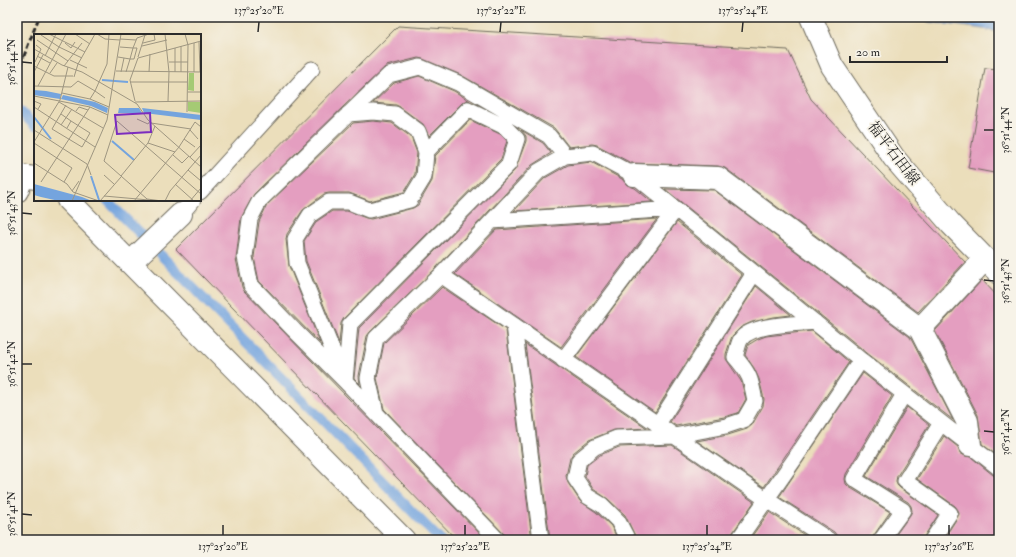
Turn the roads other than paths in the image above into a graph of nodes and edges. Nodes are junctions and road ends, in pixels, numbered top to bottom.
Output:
1 (811, 17) edge
2 (312, 69) dead end
3 (348, 114) junction
4 (426, 152) junction
5 (565, 156) junction
6 (634, 175) junction
7 (34, 178) edge
8 (17, 191) edge
9 (201, 191) edge
10 (69, 201) edge
11 (187, 207) edge
12 (676, 209) junction
13 (492, 221) junction
14 (130, 263) junction
15 (992, 266) edge
16 (754, 273) junction
17 (441, 275) junction
18 (815, 322) junction
19 (514, 325) junction
20 (920, 329) junction
21 (563, 360) junction
22 (861, 360) junction
23 (345, 381) junction
24 (904, 394) junction
25 (376, 414) junction
26 (941, 423) junction
27 (658, 424) junction
28 (674, 436) junction
29 (970, 445) junction
30 (999, 468) edge
31 (766, 499) junction
32 (404, 540) edge
33 (498, 540) edge
34 (541, 540) edge
35 (628, 540) edge
36 (738, 540) edge
37 (829, 540) edge
38 (881, 540) edge
39 (932, 540) edge

1 - 15 street, 福平石田線
2 - 9 lane
3 - 4 lane
3 - 5 lane
3 - 23 lane
4 - 23 lane
4 - 23 lane
5 - 6 lane
5 - 13 lane
6 - 12 lane
6 - 20 street
7 - 8 street
10 - 14 street
11 - 14 street
12 - 13 lane
12 - 16 lane
12 - 21 lane
13 - 17 lane
14 - 32 street
15 - 20 street
16 - 18 lane
16 - 27 lane
17 - 19 lane
17 - 25 lane
18 - 22 lane
18 - 28 lane
19 - 21 lane
19 - 34 lane
20 - 29 street
21 - 27 lane
22 - 24 lane
22 - 31 lane
23 - 25 lane
24 - 26 lane
24 - 38 lane
25 - 33 lane
26 - 29 lane
26 - 39 lane
27 - 28 lane
28 - 31 lane
28 - 35 lane
29 - 30 lane
31 - 36 lane
31 - 37 lane

